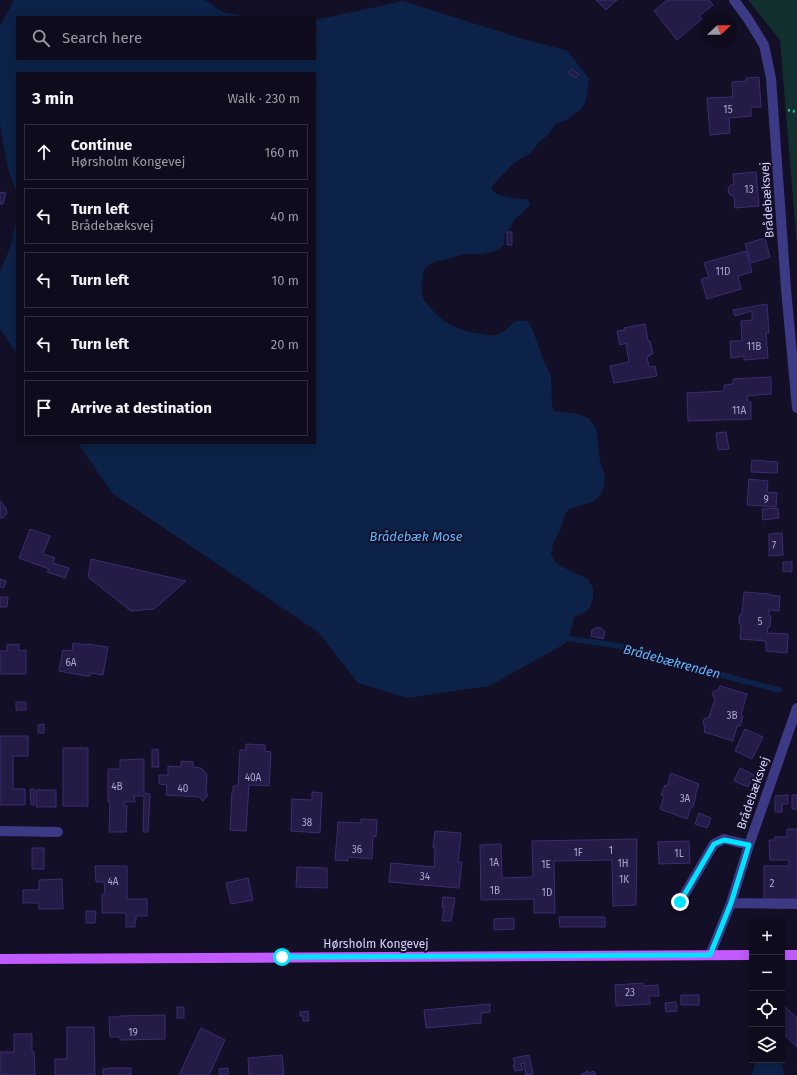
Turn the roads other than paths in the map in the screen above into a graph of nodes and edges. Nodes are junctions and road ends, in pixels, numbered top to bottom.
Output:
1 (734, 0) edge
2 (797, 408) edge
3 (797, 708) edge
4 (0, 831) edge
5 (58, 832) dead end
6 (749, 845) junction
7 (680, 902) dead end
8 (731, 903) junction
9 (797, 904) edge
10 (710, 955) junction
11 (749, 955) edge
12 (785, 955) edge
13 (797, 955) edge
14 (0, 959) edge

1 - 2 street, Brådebæksvej
3 - 6 street, Brådebæksvej
4 - 5 street
6 - 7 street
6 - 8 street, Brådebæksvej
8 - 9 street
8 - 10 street, Brådebæksvej
10 - 11 main road, Hørsholm Kongevej
10 - 14 main road, Hørsholm Kongevej
12 - 13 main road

